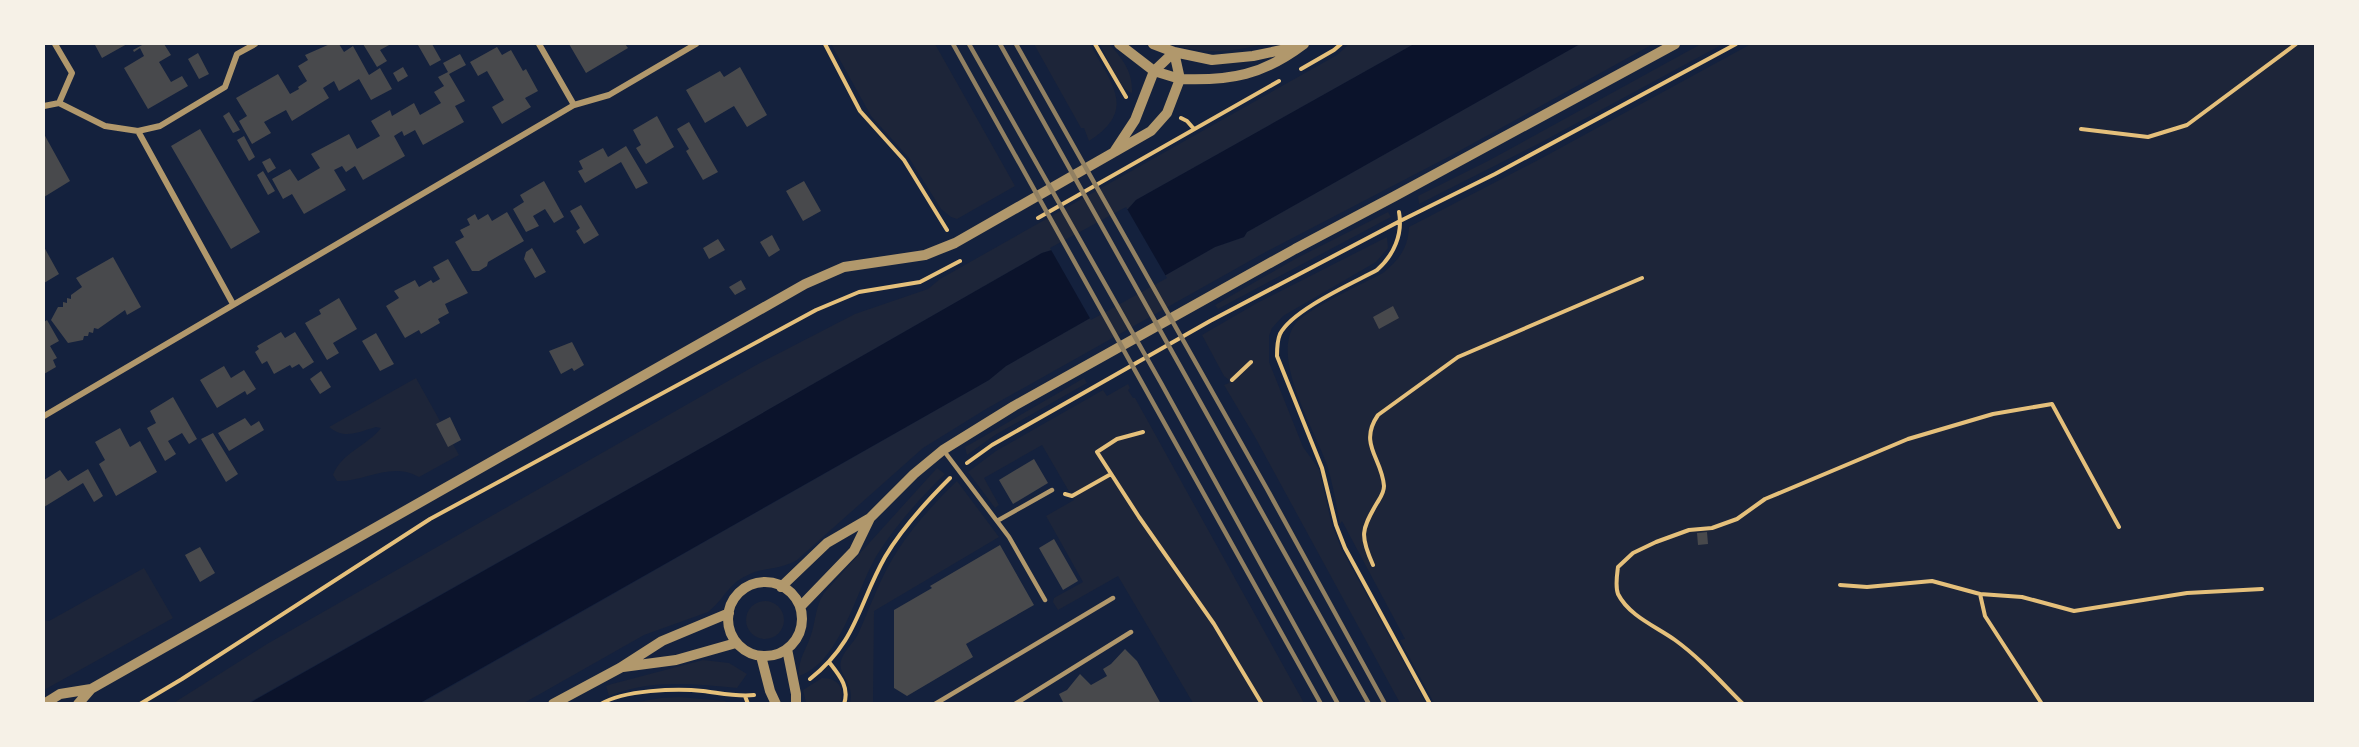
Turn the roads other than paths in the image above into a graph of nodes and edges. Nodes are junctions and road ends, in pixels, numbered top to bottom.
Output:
1 (55, 44) edge
2 (255, 44) edge
3 (539, 44) edge
4 (696, 44) edge
5 (1119, 44) edge
6 (1153, 44) edge
7 (1675, 44) edge
8 (1302, 45) edge
9 (1174, 52) junction
10 (1154, 71) junction
11 (1180, 79) junction
12 (60, 103) junction
13 (574, 105) junction
14 (44, 106) edge
15 (138, 131) junction
16 (1112, 154) junction
17 (233, 304) junction
18 (44, 416) edge
19 (943, 450) junction
20 (1052, 490) dead end
21 (870, 518) junction
22 (997, 521) junction
23 (781, 586) junction
24 (1113, 598) dead end
25 (1046, 600) dead end
26 (800, 607) junction
27 (729, 613) junction
28 (1131, 632) dead end
29 (736, 643) junction
30 (787, 649) junction
31 (761, 656) junction
32 (620, 668) junction
33 (91, 689) junction
34 (44, 704) edge
35 (78, 704) edge
36 (553, 704) edge
37 (776, 704) edge
38 (796, 704) edge
39 (935, 704) edge
40 (1015, 704) edge

1 - 12 street
2 - 15 street
3 - 13 street
4 - 13 street
5 - 10 street
6 - 9 street
7 - 19 street
8 - 9 street
8 - 11 street
9 - 10 street
9 - 11 street
10 - 11 street
10 - 16 street
11 - 16 street
12 - 14 street
12 - 15 street
13 - 17 street
15 - 17 street
16 - 33 street
17 - 18 street
19 - 21 street
19 - 22 lane
20 - 22 lane
21 - 23 street
21 - 26 street
22 - 25 lane
23 - 26 street
23 - 27 street
24 - 39 lane
26 - 30 street
27 - 29 street
27 - 32 street
28 - 40 lane
29 - 31 street
29 - 32 street
30 - 31 street
30 - 38 street
31 - 37 street
32 - 36 street
33 - 34 street
33 - 35 street

